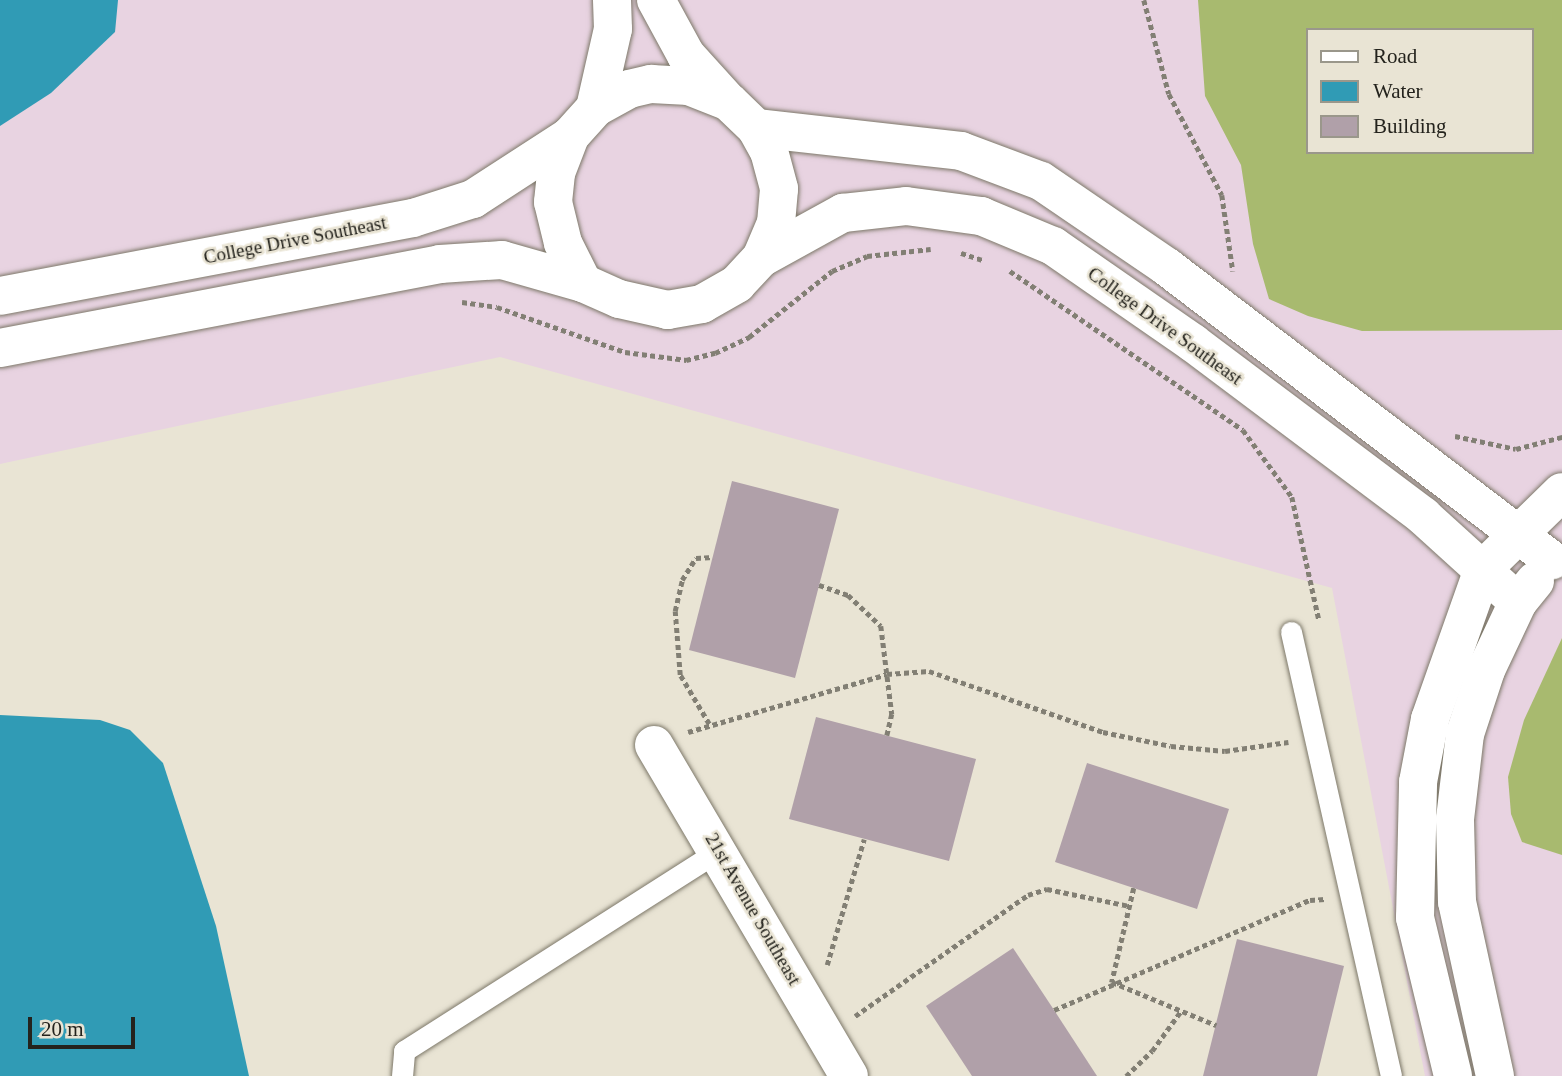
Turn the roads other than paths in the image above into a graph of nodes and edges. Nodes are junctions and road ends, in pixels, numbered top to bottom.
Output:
1 (611, 0) edge
2 (656, 0) edge
3 (729, 102) junction
4 (583, 122) junction
5 (756, 128) junction
6 (761, 258) junction
7 (583, 283) junction
8 (0, 296) edge
9 (0, 348) edge
10 (1562, 492) edge
11 (1517, 533) junction
12 (1557, 556) edge
13 (1483, 569) junction
14 (1518, 602) junction
15 (1291, 632) dead end
16 (654, 745) road end
17 (719, 850) junction
18 (840, 1060) edge
19 (402, 1076) edge
20 (1391, 1076) edge
21 (1453, 1076) edge
22 (1494, 1076) edge

1 - 4 street
2 - 3 street
3 - 4 street
3 - 5 street
4 - 7 street
4 - 8 street, College Drive Southeast
5 - 6 street
5 - 11 street
6 - 7 street
6 - 13 street, College Drive Southeast
7 - 9 street
10 - 11 street
11 - 12 street
11 - 13 street
12 - 14 street
13 - 14 street, College Drive Southeast
13 - 21 street
14 - 22 street
15 - 20 lane
16 - 17 street, 21st Avenue Southeast
17 - 18 street, 21st Avenue Southeast
17 - 19 lane

